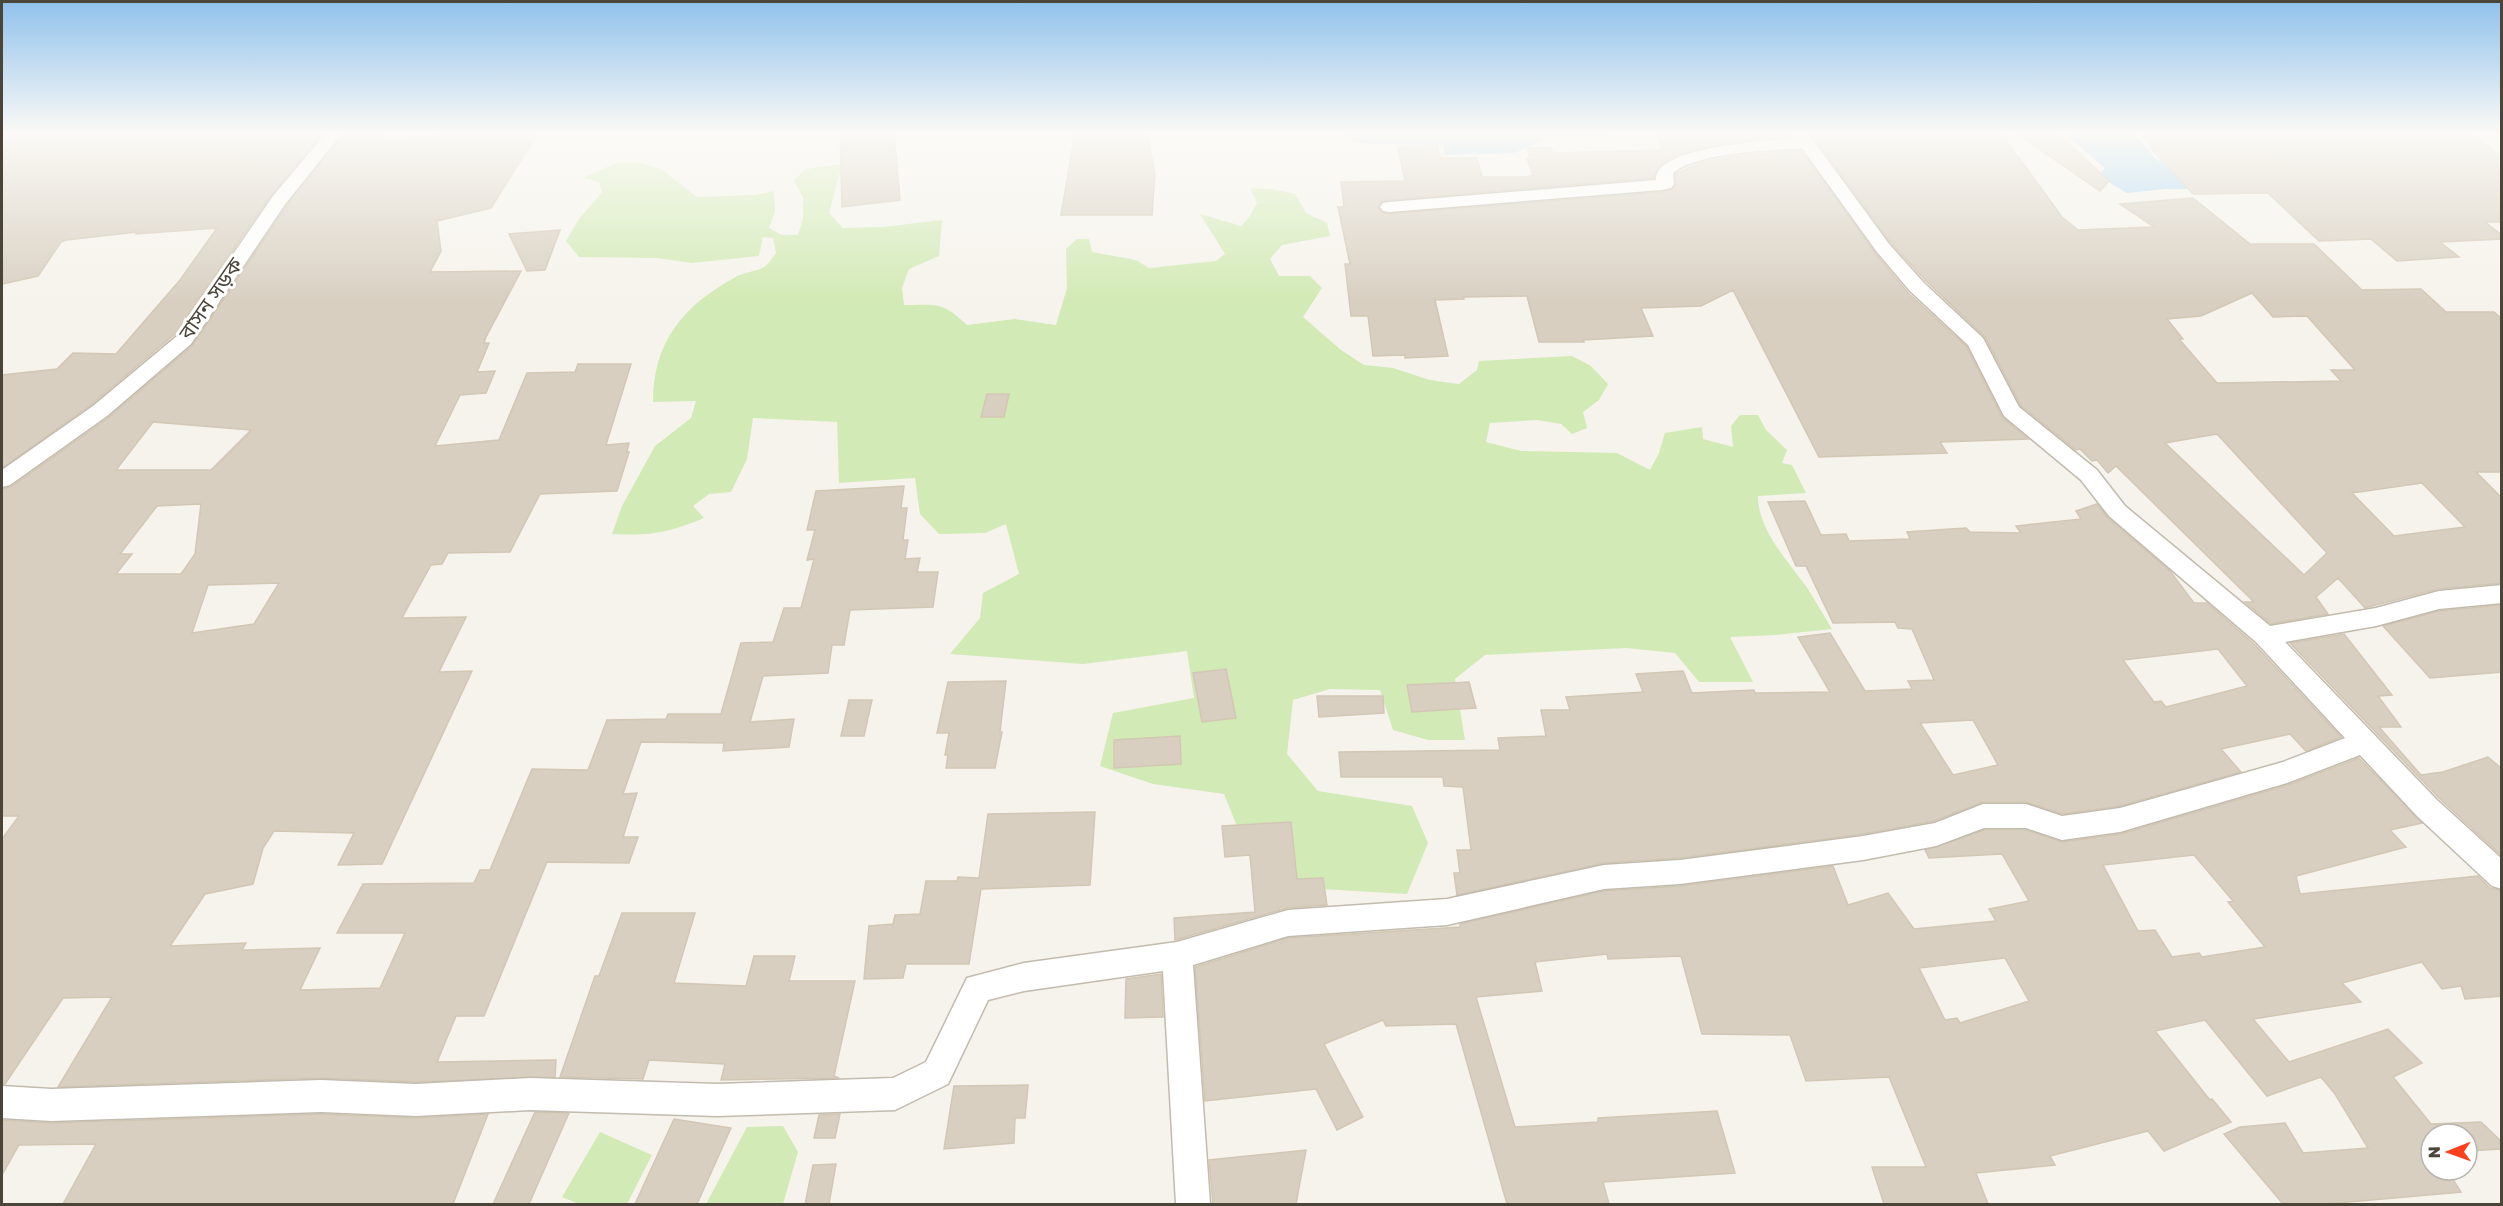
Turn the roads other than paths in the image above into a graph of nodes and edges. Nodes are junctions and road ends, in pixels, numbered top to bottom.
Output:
1 (288, 189) edge
2 (1608, 189) edge
3 (1841, 189) edge
4 (1389, 207) dead end
5 (2, 480) edge
6 (2502, 594) edge
7 (2265, 636) junction
8 (2364, 742) junction
9 (2502, 877) edge
10 (1177, 956) junction
11 (2, 1102) edge
12 (1193, 1204) edge

1 - 5 street, বাসন সড়ক
2 - 4 street
3 - 7 street
6 - 7 street
7 - 8 street
8 - 9 street
8 - 10 street
10 - 11 street
10 - 12 street

